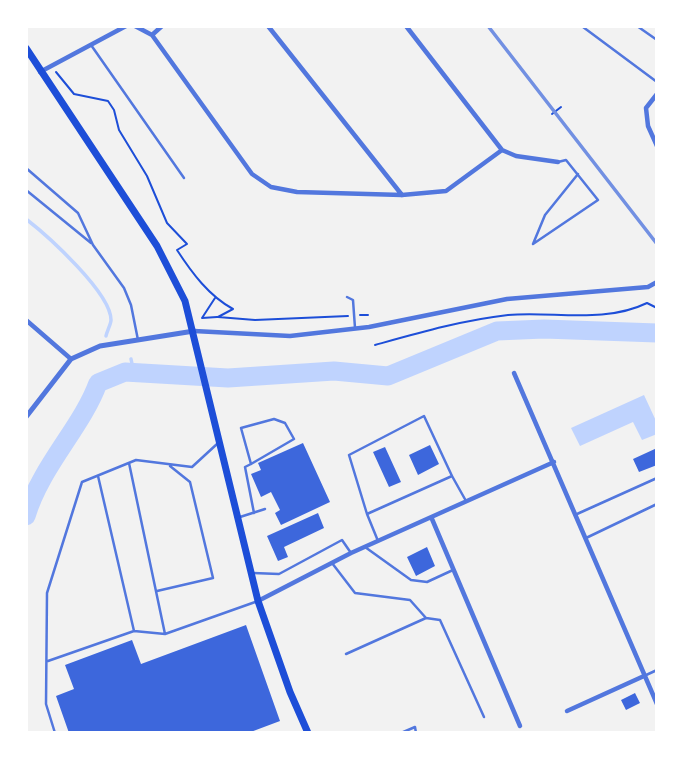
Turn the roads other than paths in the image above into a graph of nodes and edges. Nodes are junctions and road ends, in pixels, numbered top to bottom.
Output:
1 (126, 26) edge
2 (135, 26) edge
3 (162, 26) edge
4 (268, 26) edge
5 (406, 26) edge
6 (637, 26) edge
7 (583, 27) edge
8 (152, 35) junction
9 (657, 40) edge
10 (91, 45) junction
11 (26, 48) edge
12 (40, 72) junction
13 (657, 82) edge
14 (657, 94) edge
15 (657, 146) edge
16 (502, 150) junction
17 (558, 162) joint
18 (26, 168) edge
19 (578, 174) junction
20 (184, 178) dead end
21 (26, 190) edge
22 (402, 195) junction
23 (93, 245) junction
24 (657, 282) edge
25 (347, 297) dead end
26 (26, 320) edge
27 (355, 328) junction
28 (194, 331) junction
29 (138, 340) junction
30 (71, 359) junction
31 (514, 373) dead end
32 (26, 417) edge
33 (219, 441) junction
34 (554, 462) junction
35 (129, 463) junction
36 (168, 464) junction
37 (251, 464) junction
38 (98, 475) junction
39 (452, 476) junction
40 (657, 478) edge
41 (467, 503) junction
42 (657, 504) edge
43 (265, 509) dead end
44 (254, 513) junction
45 (368, 514) junction
46 (576, 514) junction
47 (237, 518) junction
48 (432, 519) junction
49 (586, 538) junction
50 (378, 541) junction
51 (365, 547) junction
52 (351, 553) junction
53 (332, 563) junction
54 (453, 569) junction
55 (250, 573) junction
56 (156, 591) junction
57 (257, 601) junction
58 (426, 618) junction
59 (134, 631) junction
60 (165, 634) junction
61 (346, 654) dead end
62 (47, 661) junction
63 (657, 670) edge
64 (644, 676) junction
65 (657, 704) edge
66 (567, 711) dead end
67 (484, 717) dead end
68 (520, 726) dead end
69 (55, 733) edge
70 (308, 733) edge
71 (401, 733) edge
72 (416, 733) edge

1 - 10 street
2 - 8 street
3 - 8 street
4 - 22 street
5 - 16 street
6 - 9 lane
7 - 13 lane
8 - 22 street
10 - 12 street
10 - 20 lane
11 - 12 main road
12 - 28 main road
14 - 15 street
16 - 17 street
16 - 22 street
17 - 19 lane
18 - 23 lane
19 - 19 lane
21 - 23 lane
23 - 29 lane
24 - 27 street
25 - 27 lane
26 - 30 street
27 - 28 street
28 - 29 street
28 - 33 main road
29 - 30 street
30 - 32 street
31 - 34 street
33 - 36 lane
33 - 47 main road
34 - 41 street
34 - 46 street
35 - 36 lane
35 - 38 lane
35 - 56 lane
36 - 56 lane
37 - 37 lane
37 - 44 lane
38 - 59 lane
38 - 62 lane
39 - 41 lane
39 - 45 lane
39 - 45 lane
40 - 46 lane
41 - 48 street
42 - 49 lane
43 - 44 lane
44 - 47 lane
45 - 50 lane
46 - 49 street
47 - 55 main road
48 - 50 street
48 - 54 street
49 - 64 street
50 - 51 street
51 - 52 street
51 - 54 lane
52 - 53 street
52 - 55 lane
53 - 57 street
53 - 58 lane
54 - 68 street
55 - 57 main road
56 - 60 lane
57 - 60 lane
57 - 70 main road
58 - 61 lane
58 - 67 lane
59 - 60 lane
59 - 62 lane
62 - 69 lane
63 - 64 lane
64 - 65 street
64 - 66 street
71 - 72 lane

